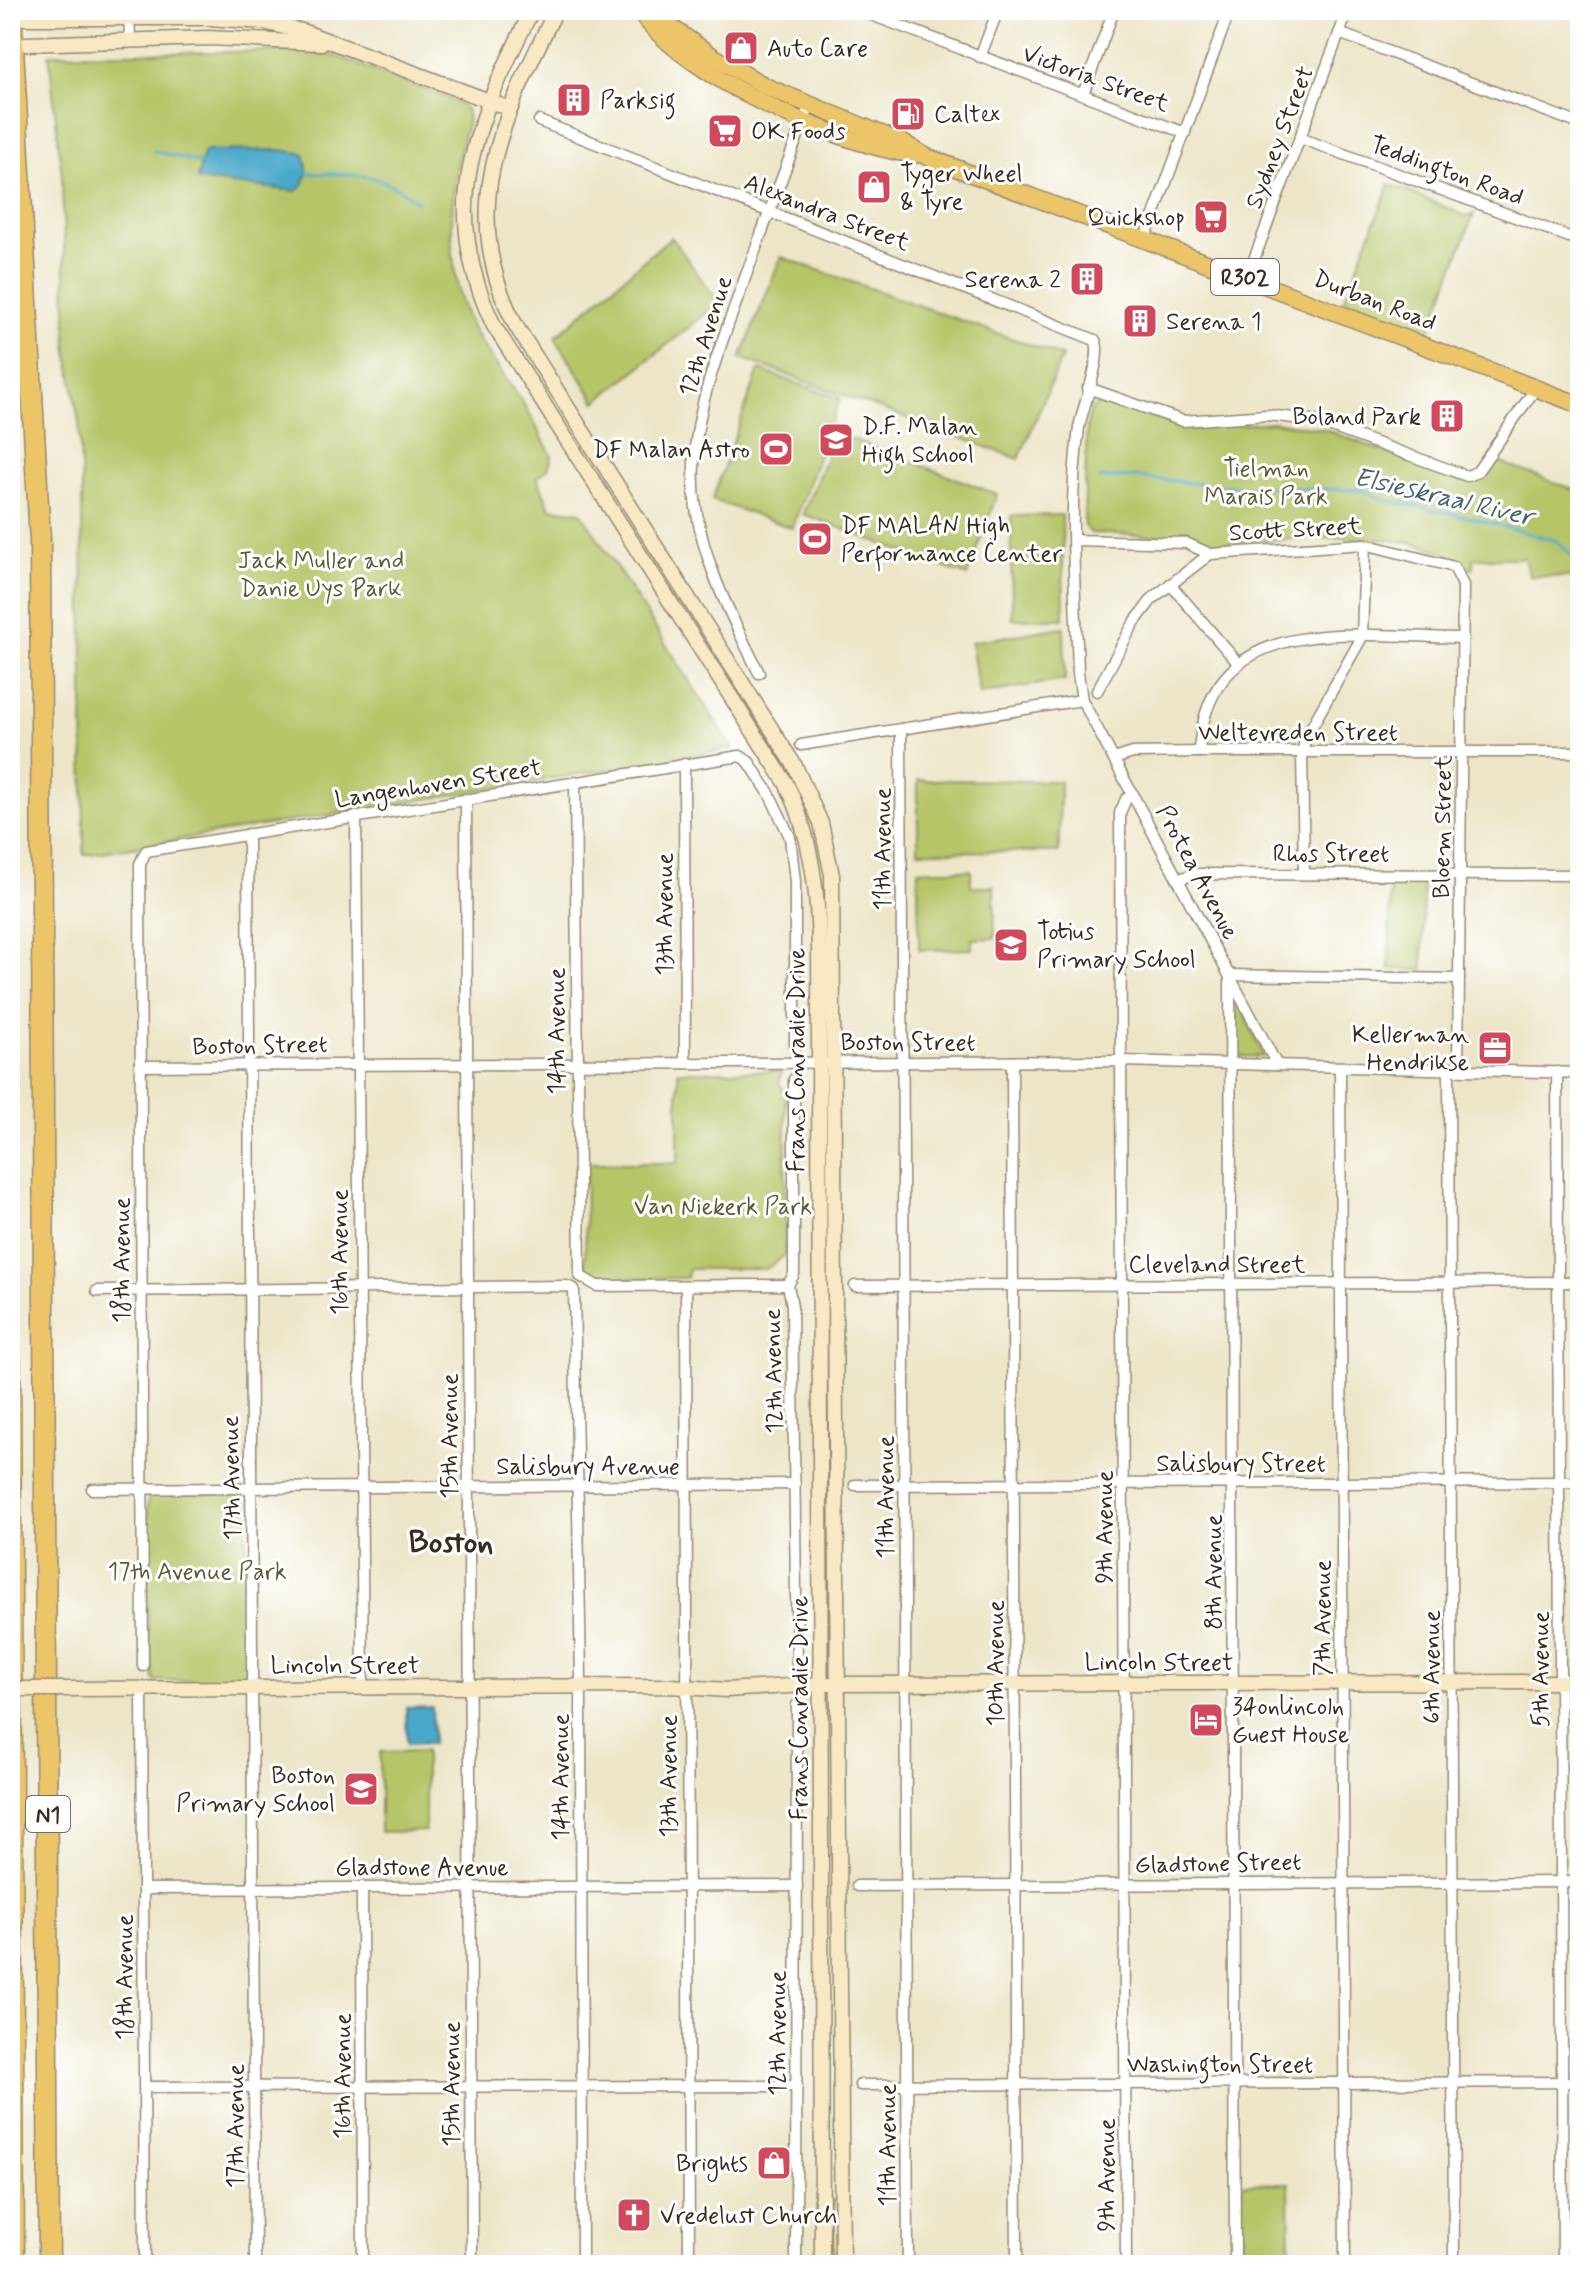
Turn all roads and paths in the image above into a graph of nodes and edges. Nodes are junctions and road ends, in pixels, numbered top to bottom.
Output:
1 (532, 10) edge
2 (556, 10) edge
3 (858, 10) edge
4 (998, 10) edge
5 (1114, 10) edge
6 (1230, 10) edge
7 (1348, 10) edge
8 (641, 11) edge
9 (16, 14) edge
10 (129, 14) edge
11 (879, 14) edge
12 (1339, 33) junction
13 (130, 40) junction
14 (26, 44) dead end
15 (329, 44) junction
16 (980, 57) junction
17 (1083, 94) junction
18 (487, 100) junction
19 (508, 108) junction
20 (806, 114) junction
21 (539, 121) dead end
22 (1580, 124) edge
23 (1185, 133) junction
24 (10, 137) edge
25 (1300, 138) junction
26 (769, 211) junction
27 (1145, 239) junction
28 (1580, 241) edge
29 (1247, 278) junction
30 (28, 308) junction
31 (1088, 388) junction
32 (1536, 388) junction
33 (1580, 405) edge
34 (1075, 540) junction
35 (1365, 544) junction
36 (1210, 554) junction
37 (1170, 584) junction
38 (1463, 585) joint
39 (1362, 637) junction
40 (1463, 638) junction
41 (1238, 663) junction
42 (759, 673) dead end
43 (1097, 691) dead end
44 (1082, 700) junction
45 (901, 729) junction
46 (801, 745) dead end
47 (1463, 751) junction
48 (1199, 752) junction
49 (1302, 752) junction
50 (1580, 752) edge
51 (1114, 759) junction
52 (684, 764) junction
53 (575, 781) junction
54 (1133, 794) junction
55 (466, 799) junction
56 (356, 817) junction
57 (248, 834) junction
58 (142, 855) joint
59 (1304, 873) junction
60 (1461, 874) junction
61 (1580, 875) edge
62 (1179, 879) junction
63 (1230, 975) junction
64 (1459, 979) junction
65 (795, 1048) dead end
66 (1121, 1061) junction
67 (819, 1062) junction
68 (836, 1062) junction
69 (902, 1062) junction
70 (1012, 1062) junction
71 (685, 1063) junction
72 (358, 1064) junction
73 (467, 1064) junction
74 (576, 1064) junction
75 (1231, 1064) junction
76 (249, 1065) junction
77 (1277, 1065) junction
78 (140, 1066) junction
79 (1340, 1067) junction
80 (1454, 1070) junction
81 (1557, 1072) junction
82 (1580, 1073) edge
83 (794, 1079) dead end
84 (1558, 1282) junction
85 (1580, 1282) edge
86 (1231, 1283) junction
87 (1341, 1283) junction
88 (1450, 1283) junction
89 (1013, 1284) junction
90 (788, 1285) junction
91 (903, 1285) junction
92 (1121, 1285) junction
93 (686, 1286) junction
94 (855, 1286) dead end
95 (359, 1287) junction
96 (469, 1287) junction
97 (250, 1288) junction
98 (142, 1289) junction
99 (97, 1291) dead end
100 (10, 1349) edge
101 (1451, 1482) junction
102 (1559, 1482) junction
103 (1580, 1482) edge
104 (1342, 1483) junction
105 (795, 1484) junction
106 (1014, 1484) junction
107 (1124, 1484) junction
108 (1232, 1484) junction
109 (855, 1485) dead end
110 (905, 1485) junction
111 (578, 1486) junction
112 (687, 1486) junction
113 (251, 1487) junction
114 (469, 1487) junction
115 (142, 1488) junction
116 (360, 1488) junction
117 (92, 1489) dead end
118 (143, 1666) dead end
119 (797, 1666) dead end
120 (1451, 1682) junction
121 (1560, 1682) junction
122 (1580, 1682) edge
123 (1123, 1683) junction
124 (1342, 1683) junction
125 (820, 1684) junction
126 (906, 1684) junction
127 (1233, 1684) junction
128 (839, 1685) junction
129 (1015, 1685) junction
130 (579, 1686) junction
131 (685, 1686) junction
132 (470, 1687) junction
133 (142, 1688) junction
134 (253, 1688) junction
135 (363, 1688) junction
136 (10, 1689) edge
137 (797, 1705) dead end
138 (1343, 1882) junction
139 (1561, 1882) junction
140 (1580, 1882) edge
141 (1234, 1883) junction
142 (1452, 1883) junction
143 (1125, 1884) junction
144 (907, 1885) junction
145 (1016, 1885) junction
146 (797, 1886) junction
147 (857, 1886) dead end
148 (362, 1887) junction
149 (471, 1887) junction
150 (580, 1887) junction
151 (688, 1887) junction
152 (253, 1888) junction
153 (144, 1889) junction
154 (48, 2073) junction
155 (1453, 2082) junction
156 (1580, 2082) edge
157 (1234, 2083) junction
158 (1344, 2083) junction
159 (1562, 2083) junction
160 (1016, 2084) junction
161 (1125, 2084) junction
162 (690, 2085) junction
163 (860, 2085) dead end
164 (907, 2085) junction
165 (472, 2086) junction
166 (797, 2086) junction
167 (145, 2087) junction
168 (363, 2087) junction
169 (581, 2087) junction
170 (255, 2088) junction
171 (12, 2134) edge
172 (14, 2265) edge
173 (49, 2265) edge
174 (63, 2265) edge
175 (145, 2265) edge
176 (255, 2265) edge
177 (363, 2265) edge
178 (472, 2265) edge
179 (582, 2265) edge
180 (689, 2265) edge
181 (796, 2265) edge
182 (822, 2265) edge
183 (842, 2265) edge
184 (908, 2265) edge
185 (1017, 2265) edge
186 (1126, 2265) edge
187 (1235, 2265) edge
188 (1345, 2265) edge
189 (1454, 2265) edge
190 (1563, 2265) edge

1 - 18 main road, Frans Conradie Drive
2 - 19 main road, Frans Conradie Drive
3 - 11 street, Victoria Street
4 - 16 street
5 - 17 street
6 - 23 street
7 - 12 street, Sydney Street
8 - 20 main road, Durban Road / R302
9 - 10 main road
9 - 30 highway
10 - 13 street
10 - 15 main road
11 - 16 street, Victoria Street
12 - 22 street
12 - 25 street, Sydney Street
13 - 14 main road
13 - 15 main road
15 - 18 main road
16 - 17 street, Victoria Street
17 - 23 street, Victoria Street
18 - 19 main road
18 - 67 main road, Frans Conradie Drive
19 - 68 main road, Frans Conradie Drive
20 - 26 street, 12th Avenue
20 - 27 main road, Durban Road / R302
21 - 26 street, Alexandra Street
23 - 27 street
24 - 30 highway, N1
25 - 28 street, Teddington Road
25 - 29 street, Sydney Street
26 - 31 street, Alexandra Street
26 - 42 street, 12th Avenue
27 - 29 main road, Durban Road / R302
29 - 32 main road, Durban Road / R302
30 - 154 highway, N1
31 - 32 street
31 - 34 street
32 - 33 main road, Durban Road / R302
34 - 36 street, Scott Street
34 - 44 street
35 - 36 street, Scott Street
35 - 38 street, Scott Street
35 - 39 street
36 - 37 street, Scott Street
37 - 41 street
37 - 43 street, Scott Street
38 - 40 street, Bloem Street
39 - 40 street
39 - 41 street
39 - 49 street
40 - 47 street, Bloem Street
41 - 48 street
44 - 45 street
44 - 51 street, Protea Avenue
45 - 46 street
45 - 69 street, 11th Avenue
47 - 49 street, Weltevreden Street
47 - 50 street, Weltevreden Street
47 - 60 street, Bloem Street
48 - 49 street, Weltevreden Street
48 - 51 street, Weltevreden Street
49 - 59 street
51 - 54 street, Protea Avenue
52 - 53 street, Langenhoven Street
52 - 65 street, Langenhoven Street
52 - 71 street, 13th Avenue
53 - 55 street, Langenhoven Street
53 - 74 street, 14th Avenue
54 - 62 street, Protea Avenue
54 - 66 street, 9th Avenue
55 - 56 street, Langenhoven Street
55 - 73 street, 15th Avenue
56 - 57 street, Langenhoven Street
56 - 72 street, 16th Avenue
57 - 58 street, Langenhoven Street
57 - 76 street, 17th Avenue
58 - 78 street, 18th Avenue
59 - 60 street, Rhos Street
59 - 62 street, Rhos Street
60 - 61 street, Rhos Street
60 - 64 street, Bloem Street
62 - 63 street, Protea Avenue
63 - 64 street
63 - 75 street, 8th Avenue
63 - 77 street, Protea Avenue
64 - 80 street, Bloem Street
66 - 70 street, Boston Street
66 - 75 street, Boston Street
66 - 92 street, 9th Avenue
67 - 68 street, Boston Street
67 - 71 street, Boston Street
67 - 125 main road, Frans Conradie Drive
68 - 69 street, Boston Street
68 - 128 main road, Frans Conradie Drive
69 - 70 street, Boston Street
69 - 91 street, 11th Avenue
70 - 89 street, 10th Avenue
71 - 74 street, Boston Street
72 - 73 street, Boston Street
72 - 76 street, Boston Street
72 - 95 street, 16th Avenue
73 - 74 street, Boston Street
73 - 96 street, 15th Avenue
74 - 93 street, 14th Avenue
75 - 77 street, Boston Street
75 - 86 street, 8th Avenue
76 - 78 street, Boston Street
76 - 97 street, 17th Avenue
77 - 79 street, Boston Street
78 - 98 street, 18th Avenue
79 - 80 street, Boston Street
79 - 87 street, 7th Avenue
80 - 81 street, Boston Street
80 - 88 street, 6th Avenue
81 - 82 street, Boston Street
81 - 84 street, 5th Avenue
83 - 90 street, 12th Avenue
84 - 85 street, Cleveland Street
84 - 88 street, Cleveland Street
84 - 102 street, 5th Avenue
86 - 87 street, Cleveland Street
86 - 92 street, Cleveland Street
86 - 108 street, 8th Avenue
87 - 88 street, Cleveland Street
87 - 104 street, 7th Avenue
88 - 101 street, 6th Avenue
89 - 91 street, Cleveland Street
89 - 92 street, Cleveland Street
89 - 106 street, 10th Avenue
90 - 93 street
90 - 105 street, 12th Avenue
91 - 94 street, Cleveland Street
91 - 110 street, 11th Avenue
92 - 107 street, 9th Avenue
93 - 112 street, 13th Avenue
95 - 96 street
95 - 97 street
95 - 116 street, 16th Avenue
96 - 111 street, 14th Avenue
96 - 114 street, 15th Avenue
97 - 98 street
97 - 113 street, 17th Avenue
98 - 99 street
98 - 115 street, 18th Avenue
100 - 171 highway, N1
101 - 102 street, Salisbury Street
101 - 104 street, Salisbury Street
101 - 120 street, 6th Avenue
102 - 103 street, Salisbury Street
102 - 121 street, 5th Avenue
104 - 108 street, Salisbury Street
104 - 124 street, 7th Avenue
105 - 112 street, Salisbury Avenue
105 - 119 street, 12th Avenue
106 - 107 street, Salisbury Street
106 - 110 street, Salisbury Street
106 - 129 street, 10th Avenue
107 - 108 street, Salisbury Street
107 - 123 street, 9th Avenue
108 - 127 street, 8th Avenue
109 - 110 street, Salisbury Street
110 - 126 street, 11th Avenue
111 - 112 street, Salisbury Avenue
111 - 114 street, Salisbury Avenue
111 - 130 street, 14th Avenue
112 - 131 street, 13th Avenue
113 - 115 street, Salisbury Avenue
113 - 116 street, Salisbury Avenue
113 - 134 street, 17th Avenue
114 - 116 street, Salisbury Avenue
114 - 132 street, 15th Avenue
115 - 117 street, Salisbury Avenue
115 - 118 street, 18th Avenue
116 - 135 street, 16th Avenue
120 - 121 main road, Lincoln Street
120 - 124 main road, Lincoln Street
120 - 142 street, 6th Avenue
121 - 122 main road, Lincoln Street
121 - 139 street, 5th Avenue
123 - 127 main road, Lincoln Street
123 - 129 main road, Lincoln Street
123 - 143 street, 9th Avenue
124 - 127 main road, Lincoln Street
124 - 138 street, 7th Avenue
125 - 128 main road, Lincoln Street
125 - 131 main road, Lincoln Street
125 - 182 main road, Frans Conradie Drive
126 - 128 main road, Lincoln Street
126 - 129 main road, Lincoln Street
126 - 144 street, 11th Avenue
127 - 141 street, 8th Avenue
128 - 183 main road, Frans Conradie Drive
129 - 145 street, 10th Avenue
130 - 131 main road, Lincoln Street
130 - 132 main road, Lincoln Street
130 - 150 street, 14th Avenue
131 - 151 street, 13th Avenue
132 - 135 main road, Lincoln Street
132 - 149 street, 15th Avenue
133 - 134 main road, Lincoln Street
133 - 136 main road, Lincoln Street, bridge
133 - 153 street, 18th Avenue
134 - 135 main road, Lincoln Street
134 - 152 street, 17th Avenue
137 - 146 street, 12th Avenue
138 - 141 street, Gladstone Street
138 - 142 street, Gladstone Street
138 - 158 street, 7th Avenue
139 - 140 street, Gladstone Street
139 - 142 street, Gladstone Street
139 - 159 street, 5th Avenue
141 - 143 street, Gladstone Street
141 - 157 street, 8th Avenue
142 - 155 street, 6th Avenue
143 - 145 street, Gladstone Street
143 - 161 street, 9th Avenue
144 - 145 street, Gladstone Street
144 - 147 street, Gladstone Street
144 - 164 street, 11th Avenue
145 - 160 street, 10th Avenue
146 - 151 street, Gladstone Avenue
146 - 166 street, 12th Avenue
148 - 149 street, Gladstone Avenue
148 - 152 street, Gladstone Avenue
148 - 168 street, 16th Avenue
149 - 150 street, Gladstone Avenue
149 - 165 street, 15th Avenue
150 - 151 street, Gladstone Avenue
150 - 169 street, 14th Avenue
151 - 162 street, 13th Avenue
152 - 153 street, Gladstone Avenue
152 - 170 street, 17th Avenue
153 - 167 street, 18th Avenue
154 - 173 highway, N1
154 - 174 highway
155 - 158 street, Washington Street
155 - 159 street, Washington Street
155 - 189 street, 6th Avenue
156 - 159 street, Washington Street
157 - 158 street, Washington Street
157 - 161 street, Washington Street
157 - 187 street, 8th Avenue
158 - 188 street, 7th Avenue
159 - 190 street, 5th Avenue
160 - 161 street, Washington Street
160 - 164 street, Washington Street
160 - 185 street, 10th Avenue
161 - 186 street, 9th Avenue
162 - 166 street
162 - 169 street
162 - 180 street, 13th Avenue
163 - 164 street, Washington Street
164 - 184 street, 11th Avenue
165 - 168 street
165 - 169 street
165 - 178 street, 15th Avenue
166 - 181 street, 12th Avenue
167 - 170 street
167 - 175 street, 18th Avenue
168 - 170 street
168 - 177 street, 16th Avenue
169 - 179 street, 14th Avenue
170 - 176 street, 17th Avenue
171 - 172 highway, N1

